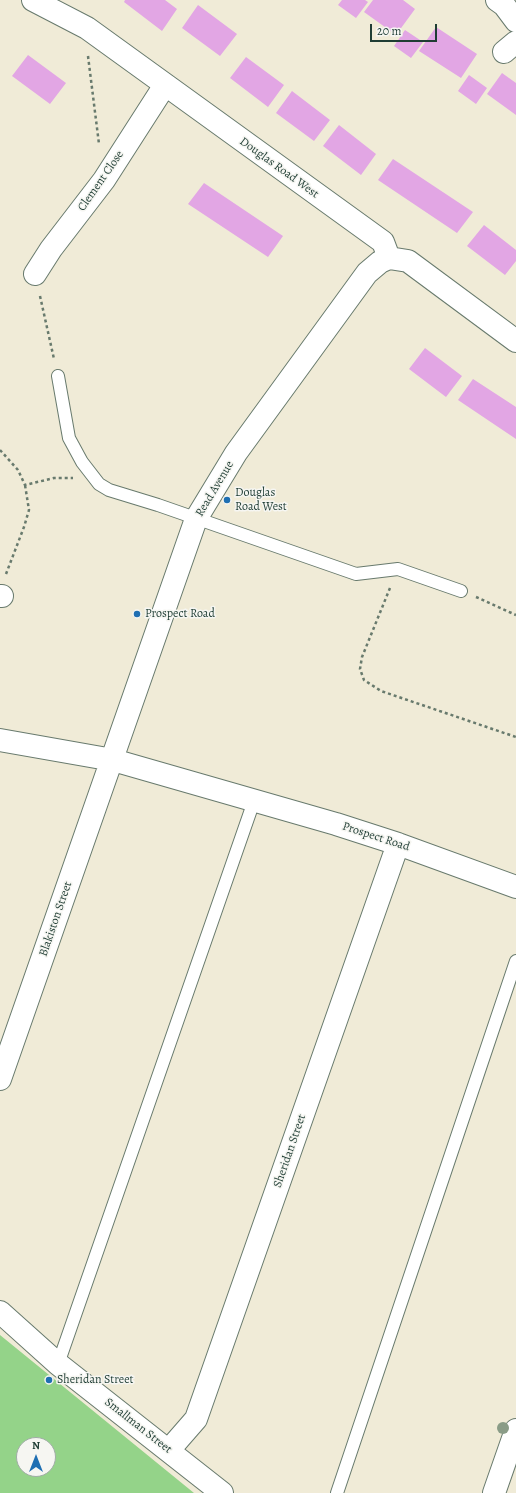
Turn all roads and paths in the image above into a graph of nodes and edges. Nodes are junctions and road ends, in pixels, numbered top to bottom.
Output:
1 (33, 0) edge
2 (497, 0) edge
3 (516, 21) edge
4 (87, 28) junction
5 (165, 86) junction
6 (104, 180) junction
7 (389, 258) junction
8 (35, 274) joint
9 (516, 341) edge
10 (58, 376) joint
11 (0, 450) edge
12 (68, 477) dead end
13 (25, 485) junction
14 (196, 519) junction
15 (398, 569) junction
16 (461, 591) joint
17 (1, 596) edge
18 (516, 615) edge
19 (516, 738) edge
20 (0, 740) edge
21 (113, 760) junction
22 (254, 801) junction
23 (398, 844) junction
24 (516, 887) edge
25 (516, 961) edge
26 (0, 1079) edge
27 (0, 1312) edge
28 (58, 1364) junction
29 (516, 1430) edge
30 (169, 1450) junction
31 (222, 1493) edge
32 (337, 1493) edge
33 (494, 1493) edge

1 - 4 street, Douglas Road West
2 - 3 street
4 - 5 street, Douglas Road West
4 - 6 path
5 - 6 street, Clement Close
5 - 7 street, Douglas Road West
6 - 8 street, Clement Close
7 - 9 street
7 - 14 street, Read Avenue
8 - 10 path
10 - 14 lane
11 - 13 path
12 - 13 path
13 - 17 path
14 - 15 lane
14 - 21 street, Read Avenue
15 - 16 lane
15 - 19 path
16 - 18 path
20 - 21 street, Prospect Road
21 - 22 street, Prospect Road
21 - 26 street, Blakiston Street
22 - 23 street, Prospect Road
22 - 28 lane
23 - 24 street, Prospect Road
23 - 30 street, Sheridan Street
25 - 32 lane
27 - 28 street, Smallman Street
28 - 30 street, Smallman Street
29 - 33 street
30 - 31 street, Smallman Street

